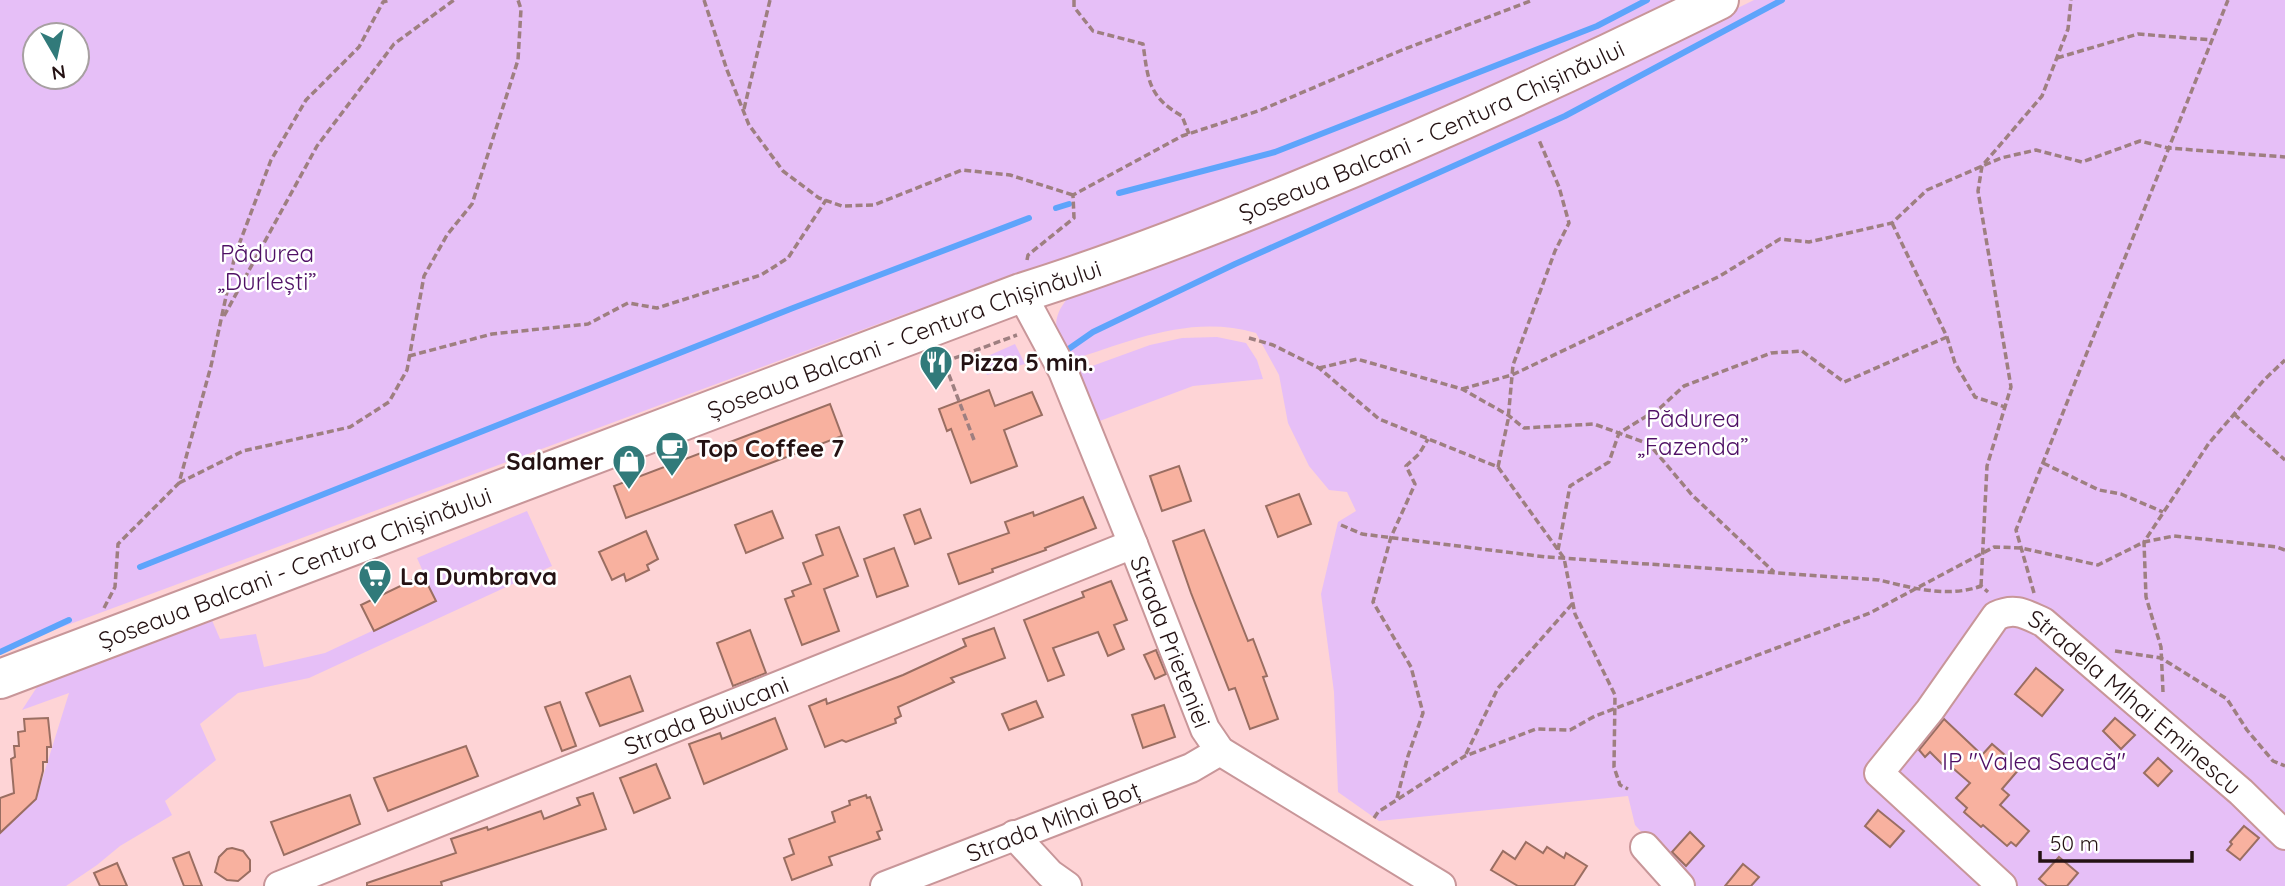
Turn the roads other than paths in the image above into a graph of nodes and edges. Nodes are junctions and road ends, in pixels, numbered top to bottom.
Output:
1 (1718, 0) edge
2 (1021, 293) junction
3 (1133, 544) junction
4 (0, 679) edge
5 (1220, 751) junction
6 (1014, 835) junction
7 (2285, 835) edge
8 (1645, 848) dead end
9 (279, 886) edge
10 (886, 886) edge
11 (1067, 886) edge
12 (1441, 886) edge
13 (1680, 886) edge
14 (2002, 886) edge

1 - 2 highway, Șoseaua Balcani - Centura Chișinăului
2 - 3 street, Strada Prieteniei
2 - 4 highway, Șoseaua Balcani - Centura Chișinăului
3 - 5 street, Strada Prieteniei
3 - 9 street, Strada Buiucani
5 - 6 street, Strada Mihai Boț
5 - 12 street, Strada Prieteniei
6 - 10 street, Strada Mihai Boț
6 - 11 street
7 - 14 street, Stradela MIhai Eminescu
8 - 13 street

